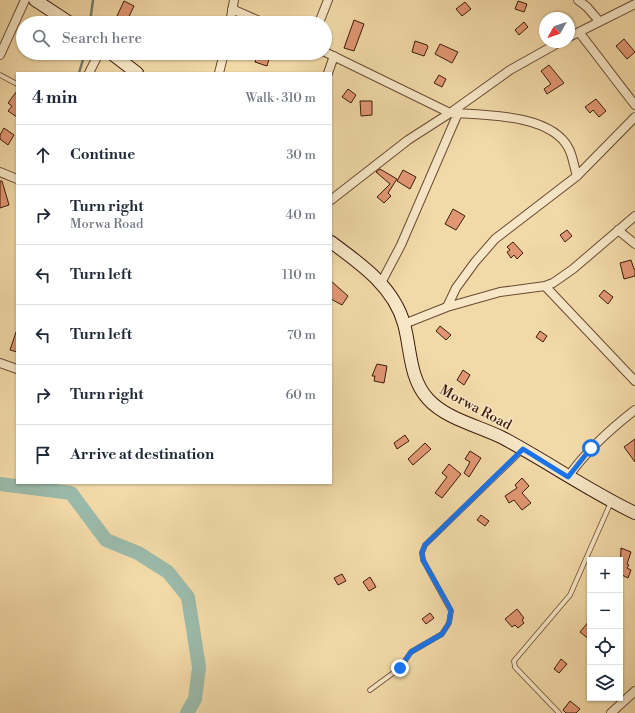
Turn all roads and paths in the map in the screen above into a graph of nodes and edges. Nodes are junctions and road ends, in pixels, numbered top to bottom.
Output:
1 (25, 0) edge
2 (35, 0) edge
3 (234, 0) edge
4 (328, 0) edge
5 (578, 0) edge
6 (635, 4) edge
7 (232, 9) junction
8 (18, 16) edge
9 (59, 16) edge
10 (231, 16) edge
11 (248, 16) edge
12 (322, 16) edge
13 (16, 20) edge
14 (599, 21) junction
15 (579, 32) junction
16 (575, 34) edge
17 (549, 48) edge
18 (0, 55) edge
19 (334, 56) joint
20 (96, 60) edge
21 (120, 60) edge
22 (222, 60) edge
23 (90, 72) edge
24 (136, 72) edge
25 (219, 72) edge
26 (328, 72) edge
27 (0, 75) edge
28 (16, 83) edge
29 (635, 105) edge
30 (454, 113) junction
31 (635, 117) edge
32 (0, 172) edge
33 (577, 176) junction
34 (16, 178) edge
35 (332, 199) edge
36 (635, 216) edge
37 (618, 230) junction
38 (332, 243) edge
39 (635, 244) edge
40 (381, 283) junction
41 (545, 286) junction
42 (446, 307) junction
43 (404, 324) junction
44 (0, 363) edge
45 (16, 369) edge
46 (635, 381) edge
47 (635, 410) edge
48 (523, 449) junction
49 (568, 477) junction
50 (611, 501) junction
51 (635, 513) edge
52 (370, 690) dead end
53 (635, 691) edge
54 (559, 713) edge
55 (611, 713) edge

1 - 8 street
2 - 9 main road
3 - 7 street
4 - 12 street
5 - 14 street
6 - 14 street
7 - 10 street
7 - 11 street
13 - 18 street
14 - 15 street
15 - 16 street
15 - 29 street
17 - 30 street
19 - 26 street
19 - 30 street
20 - 23 street
21 - 24 main road
22 - 25 street
27 - 28 lane
30 - 33 street
30 - 35 street
30 - 40 street
31 - 33 street
32 - 34 street
33 - 42 street
36 - 37 street
37 - 39 street
37 - 41 street
38 - 40 main road, Morwa Road
40 - 43 main road, Morwa Road
41 - 42 street
41 - 46 street
42 - 43 street
43 - 48 main road, Morwa Road
44 - 45 street
47 - 49 street
48 - 49 main road, Morwa Road
48 - 52 lane
49 - 50 main road, Morwa Road
50 - 51 main road, Morwa Road
50 - 54 lane
53 - 55 street

